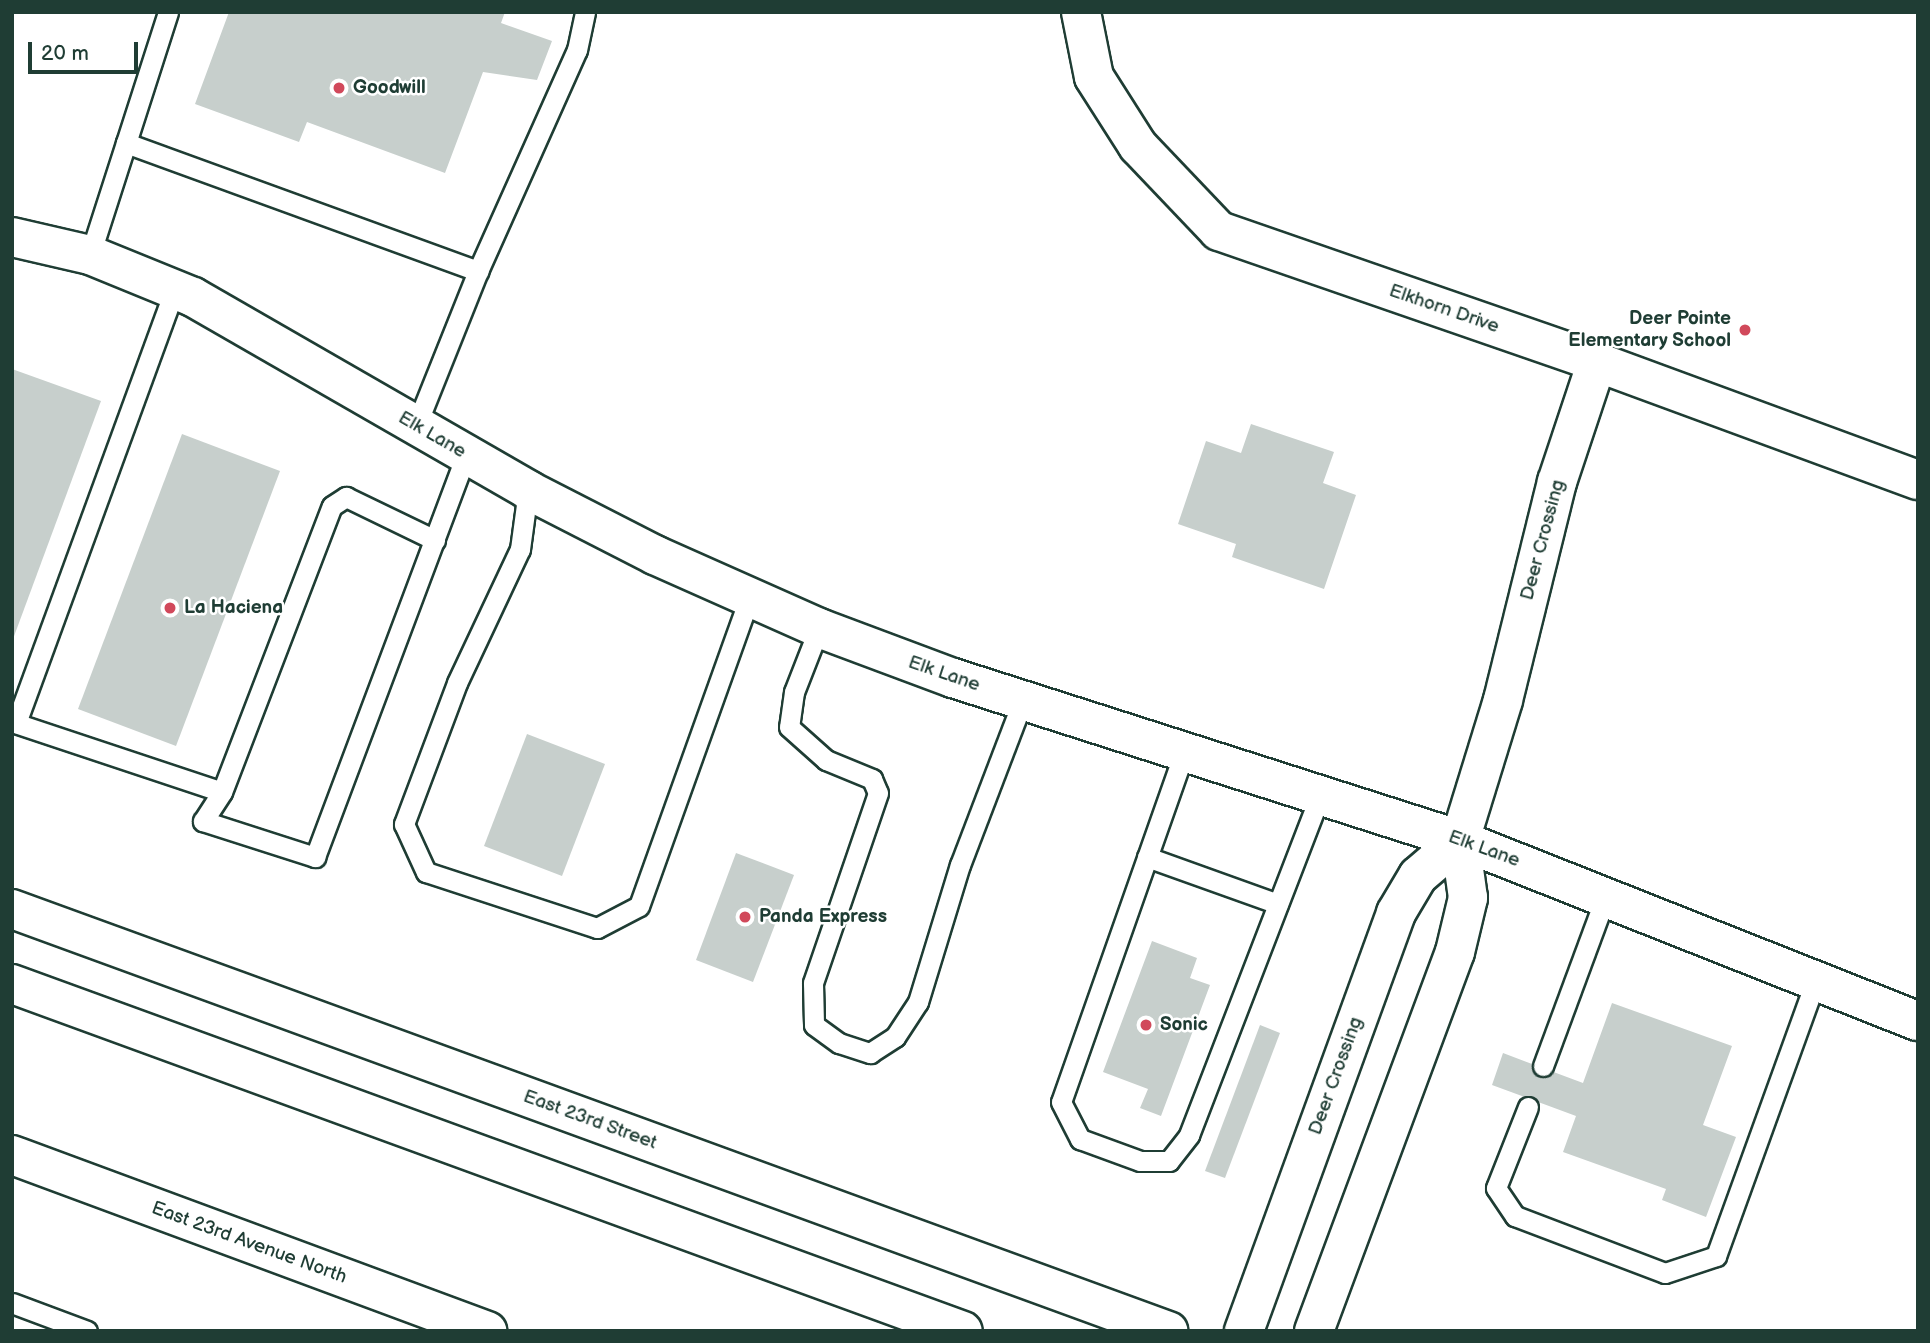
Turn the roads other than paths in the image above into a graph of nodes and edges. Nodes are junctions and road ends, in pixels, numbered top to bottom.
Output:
1 (168, 12) edge
2 (585, 12) edge
3 (1081, 12) edge
4 (126, 143) junction
5 (12, 237) edge
6 (90, 256) junction
7 (478, 271) junction
8 (175, 289) junction
9 (1597, 362) junction
10 (416, 426) junction
11 (466, 455) junction
12 (1918, 480) edge
13 (528, 490) junction
14 (435, 540) junction
15 (749, 598) junction
16 (819, 628) junction
17 (1023, 700) junction
18 (14, 723) edge
19 (1185, 750) junction
20 (222, 792) junction
21 (1321, 793) junction
22 (1460, 840) junction
23 (1147, 857) junction
24 (1606, 897) junction
25 (1278, 904) junction
26 (12, 909) edge
27 (1815, 983) junction
28 (12, 984) edge
29 (1918, 1021) edge
30 (1543, 1066) dead end
31 (1528, 1107) dead end
32 (12, 1155) edge
33 (12, 1303) edge
34 (87, 1331) edge
35 (486, 1331) edge
36 (963, 1331) edge
37 (1168, 1331) edge
38 (1244, 1331) edge
39 (1314, 1331) edge

1 - 4 lane
2 - 7 lane
3 - 9 street, Elkhorn Drive
4 - 6 lane
4 - 7 lane
5 - 6 street, Elk Lane
6 - 8 street, Elk Lane
7 - 10 lane
8 - 10 street, Elk Lane
8 - 18 lane
9 - 12 street, Elkhorn Drive
9 - 22 street, Deer Crossing
10 - 11 street, Elk Lane
11 - 13 street, Elk Lane
11 - 14 lane
13 - 15 street, Elk Lane
13 - 15 lane
14 - 20 lane
14 - 20 lane
15 - 16 street, Elk Lane
16 - 17 street, Elk Lane
16 - 17 lane
17 - 19 street, Elk Lane
18 - 20 lane
19 - 21 street, Elk Lane
19 - 23 lane
21 - 22 street, Elk Lane
21 - 25 lane
22 - 24 street, Elk Lane
22 - 38 street, Deer Crossing
22 - 39 street, Deer Crossing
23 - 25 lane
23 - 25 lane
24 - 27 street, Elk Lane
24 - 30 lane
26 - 37 street, East 23rd Street
27 - 29 street, Elk Lane
27 - 31 lane
28 - 36 street
32 - 35 street, East 23rd Avenue North
33 - 34 lane

